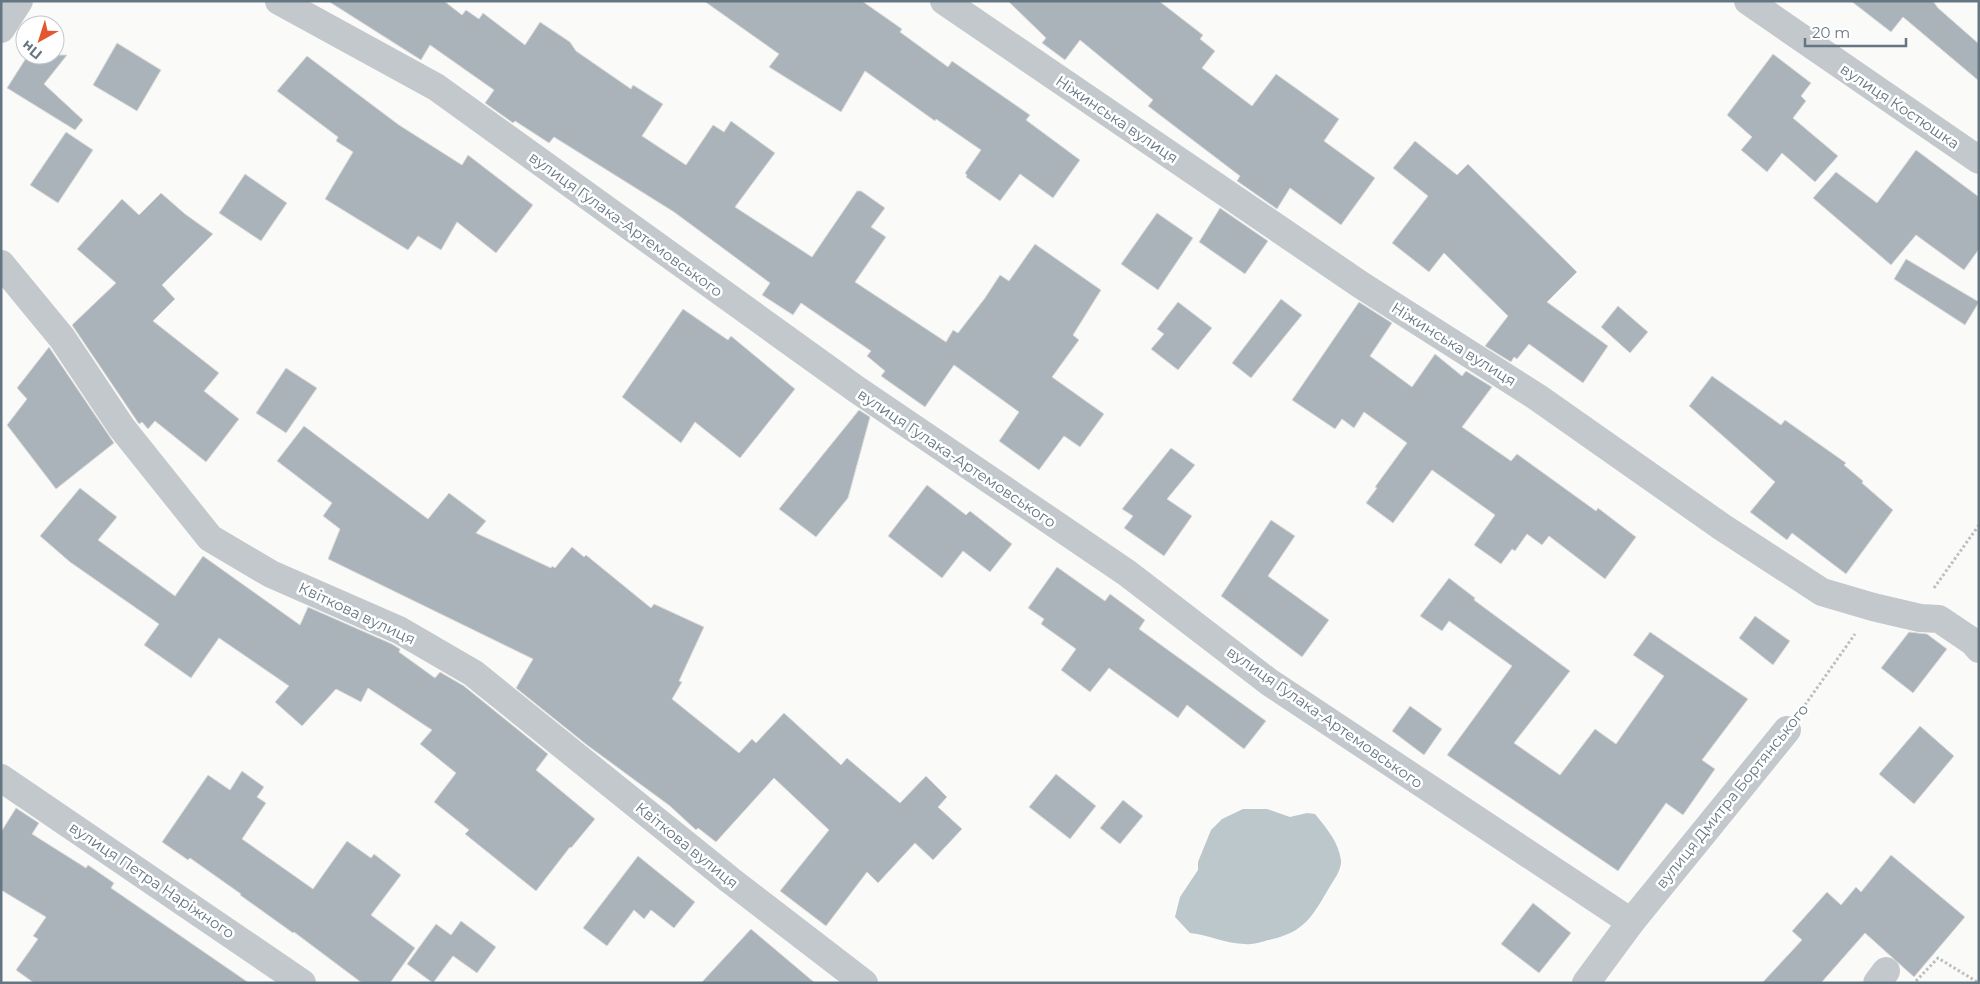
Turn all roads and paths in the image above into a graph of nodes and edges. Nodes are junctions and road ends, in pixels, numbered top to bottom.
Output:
1 (19, 1) edge
2 (280, 1) edge
3 (944, 1) edge
4 (1748, 1) edge
5 (1, 29) edge
6 (1979, 160) edge
7 (1, 264) edge
8 (1979, 525) edge
9 (1937, 583) dead end
10 (1873, 607) junction
11 (1979, 649) edge
12 (1787, 730) joint
13 (1, 778) edge
14 (1630, 922) junction
15 (302, 983) edge
16 (864, 983) edge
17 (1586, 983) edge
18 (1915, 983) edge
19 (1978, 983) edge

1 - 5 street
2 - 14 street, вулиця Гулака-Артемовського
3 - 10 street, Ніжинська вулиця
4 - 6 street, вулиця Костюшка
7 - 16 street, Квіткова вулиця
8 - 9 path
10 - 11 street, Ніжинська вулиця
10 - 12 path, вулиця Дмитра Бортянського
12 - 14 street, вулиця Дмитра Бортянського
13 - 15 street, вулиця Петра Наріжного
14 - 17 street, вулиця Дмитра Бортянського
18 - 19 path

